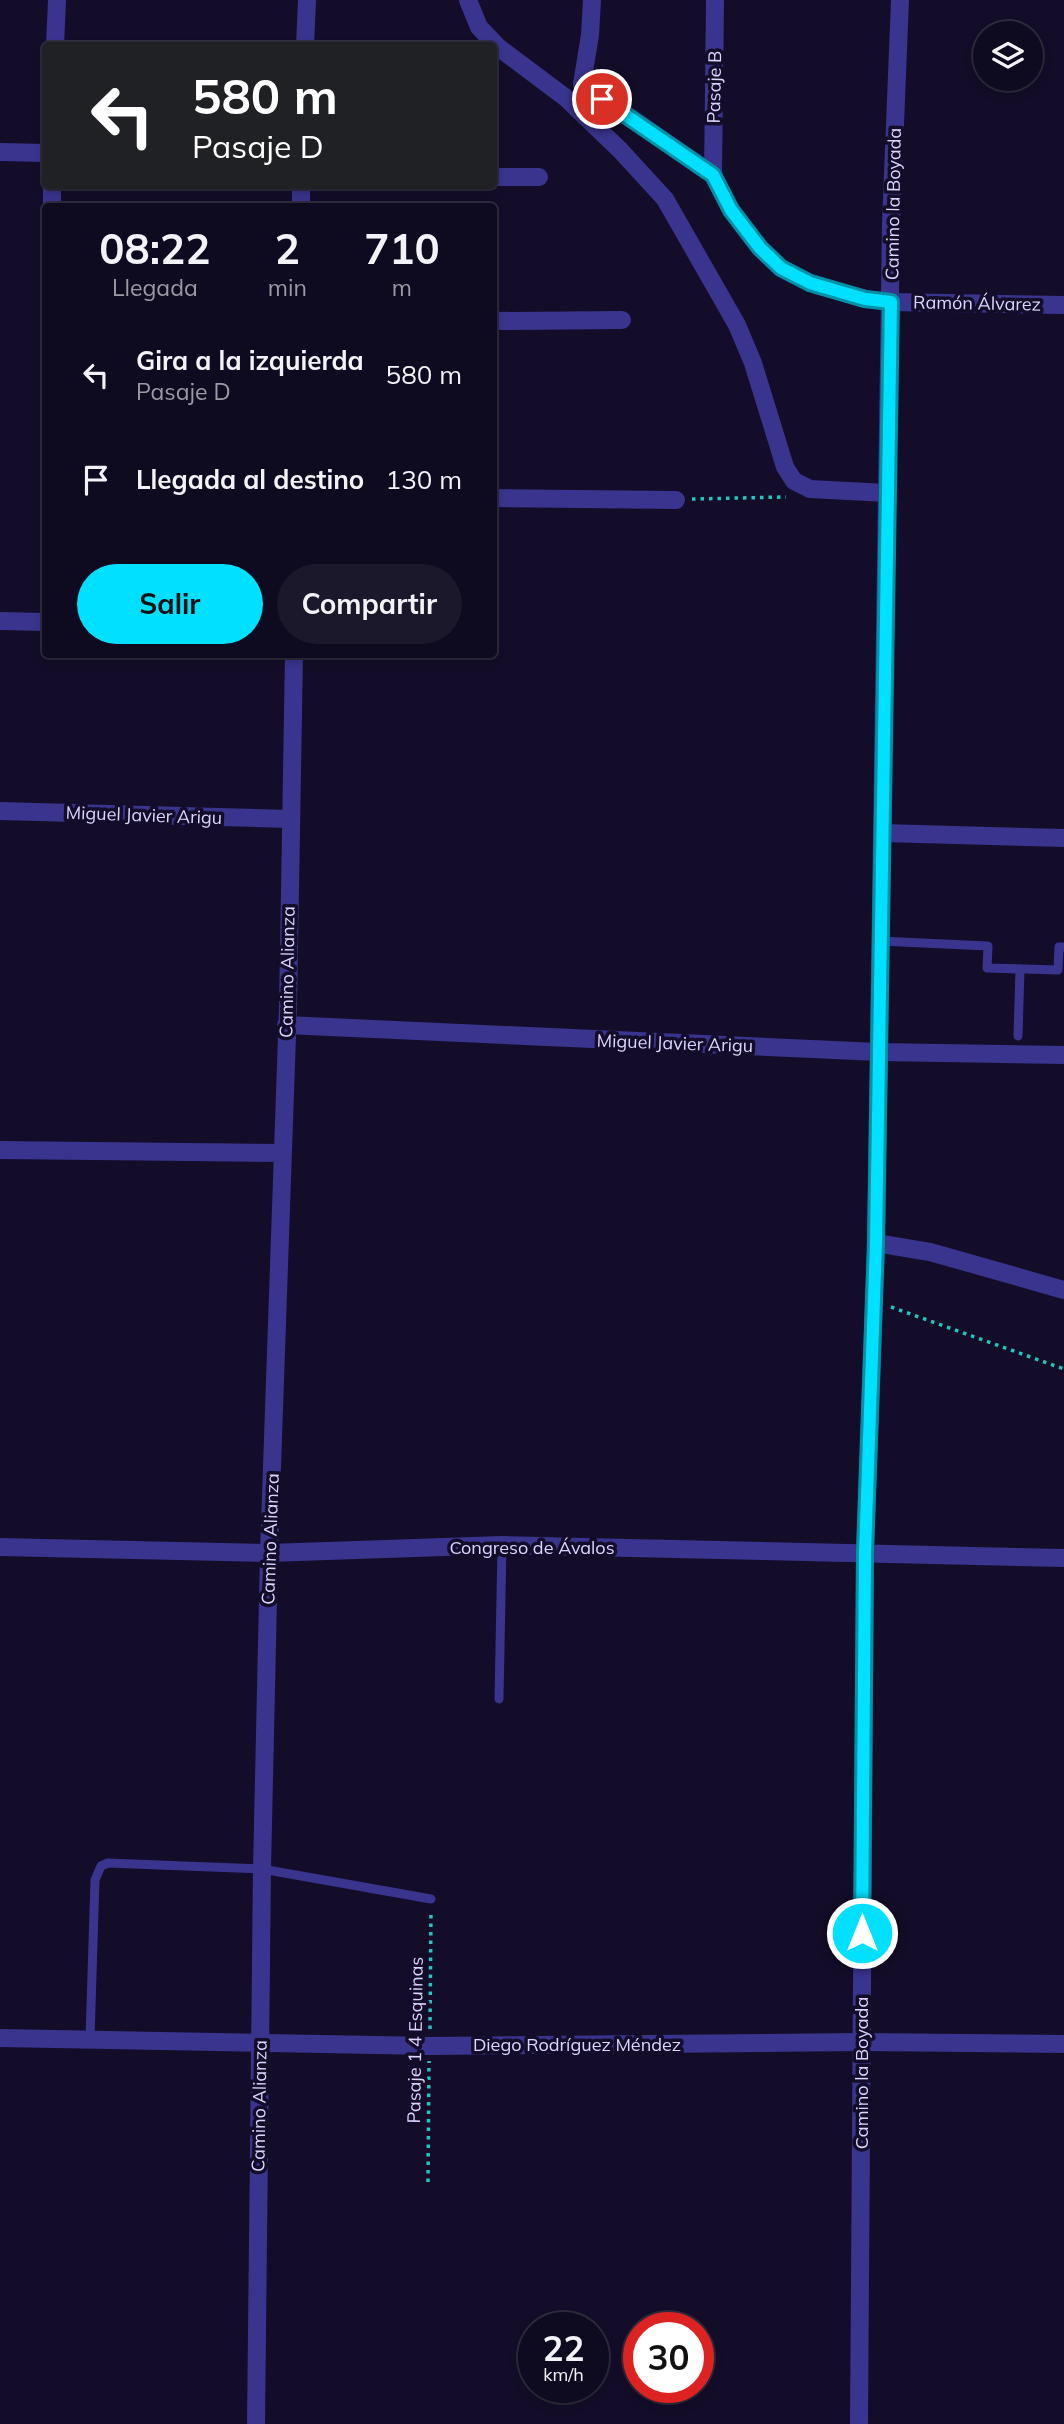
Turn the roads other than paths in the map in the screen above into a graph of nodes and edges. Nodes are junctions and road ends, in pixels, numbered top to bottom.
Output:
1 (57, 0) edge
2 (307, 0) edge
3 (468, 0) edge
4 (592, 0) edge
5 (715, 0) edge
6 (900, 0) edge
7 (55, 42) edge
8 (305, 42) edge
9 (493, 42) edge
10 (497, 46) edge
11 (582, 85) junction
12 (566, 98) junction
13 (0, 152) edge
14 (42, 153) edge
15 (713, 175) junction
16 (497, 177) edge
17 (539, 177) dead end
18 (891, 302) junction
19 (1064, 304) edge
20 (622, 320) dead end
21 (497, 321) edge
22 (887, 493) junction
23 (497, 498) edge
24 (676, 500) road end
25 (0, 621) edge
26 (42, 622) edge
27 (293, 658) edge
28 (0, 811) edge
29 (289, 819) junction
30 (882, 833) junction
31 (1064, 838) edge
32 (879, 941) junction
33 (1064, 947) edge
34 (1020, 969) junction
35 (286, 1025) junction
36 (1018, 1036) dead end
37 (878, 1052) junction
38 (1064, 1055) edge
39 (0, 1150) edge
40 (282, 1153) junction
41 (876, 1243) junction
42 (1064, 1290) edge
43 (502, 1545) junction
44 (0, 1547) edge
45 (865, 1552) junction
46 (270, 1553) junction
47 (1064, 1558) edge
48 (499, 1699) dead end
49 (262, 1869) junction
50 (431, 1899) road end
51 (0, 2038) edge
52 (90, 2039) junction
53 (261, 2040) junction
54 (862, 2042) junction
55 (1064, 2044) edge
56 (256, 2424) edge
57 (859, 2424) edge

1 - 7 street
2 - 8 street
3 - 9 street
4 - 11 street
5 - 15 street, Pasaje B
6 - 18 street, Camino la Boyada
10 - 12 street
11 - 12 street
11 - 15 street
12 - 22 street
13 - 14 street
15 - 18 street, Ramón Álvarez
16 - 17 street
18 - 19 street, Ramón Álvarez
18 - 22 street, Camino la Boyada
20 - 21 street
22 - 30 street, Camino la Boyada
23 - 24 street
25 - 26 street
27 - 29 street, Camino Alianza
28 - 29 street, Miguel Javier Arigu
29 - 35 street, Camino Alianza
30 - 31 street
30 - 32 street, Camino la Boyada
32 - 34 lane
32 - 37 street, Camino la Boyada
33 - 34 lane
34 - 36 lane
35 - 37 street, Miguel Javier Arigu
35 - 40 street, Camino Alianza
37 - 38 street, Miguel Javier Arigu
37 - 41 street, Camino la Boyada
39 - 40 street
40 - 46 street, Camino Alianza
41 - 42 street
41 - 45 street, Camino la Boyada
43 - 45 street, Congreso de Ávalos
43 - 46 street, Congreso de Ávalos
43 - 48 lane
44 - 46 street, Congreso de Ávalos
45 - 47 street, Congreso de Ávalos
45 - 54 street, Camino la Boyada
46 - 49 street, Camino Alianza
49 - 50 lane
49 - 52 lane
49 - 53 street, Camino Alianza
51 - 52 street, Diego Rodríguez Méndez
52 - 53 street, Diego Rodríguez Méndez
53 - 54 street, Diego Rodríguez Méndez
53 - 56 street, Camino Alianza
54 - 55 street, Diego Rodríguez Méndez
54 - 57 street, Camino la Boyada

